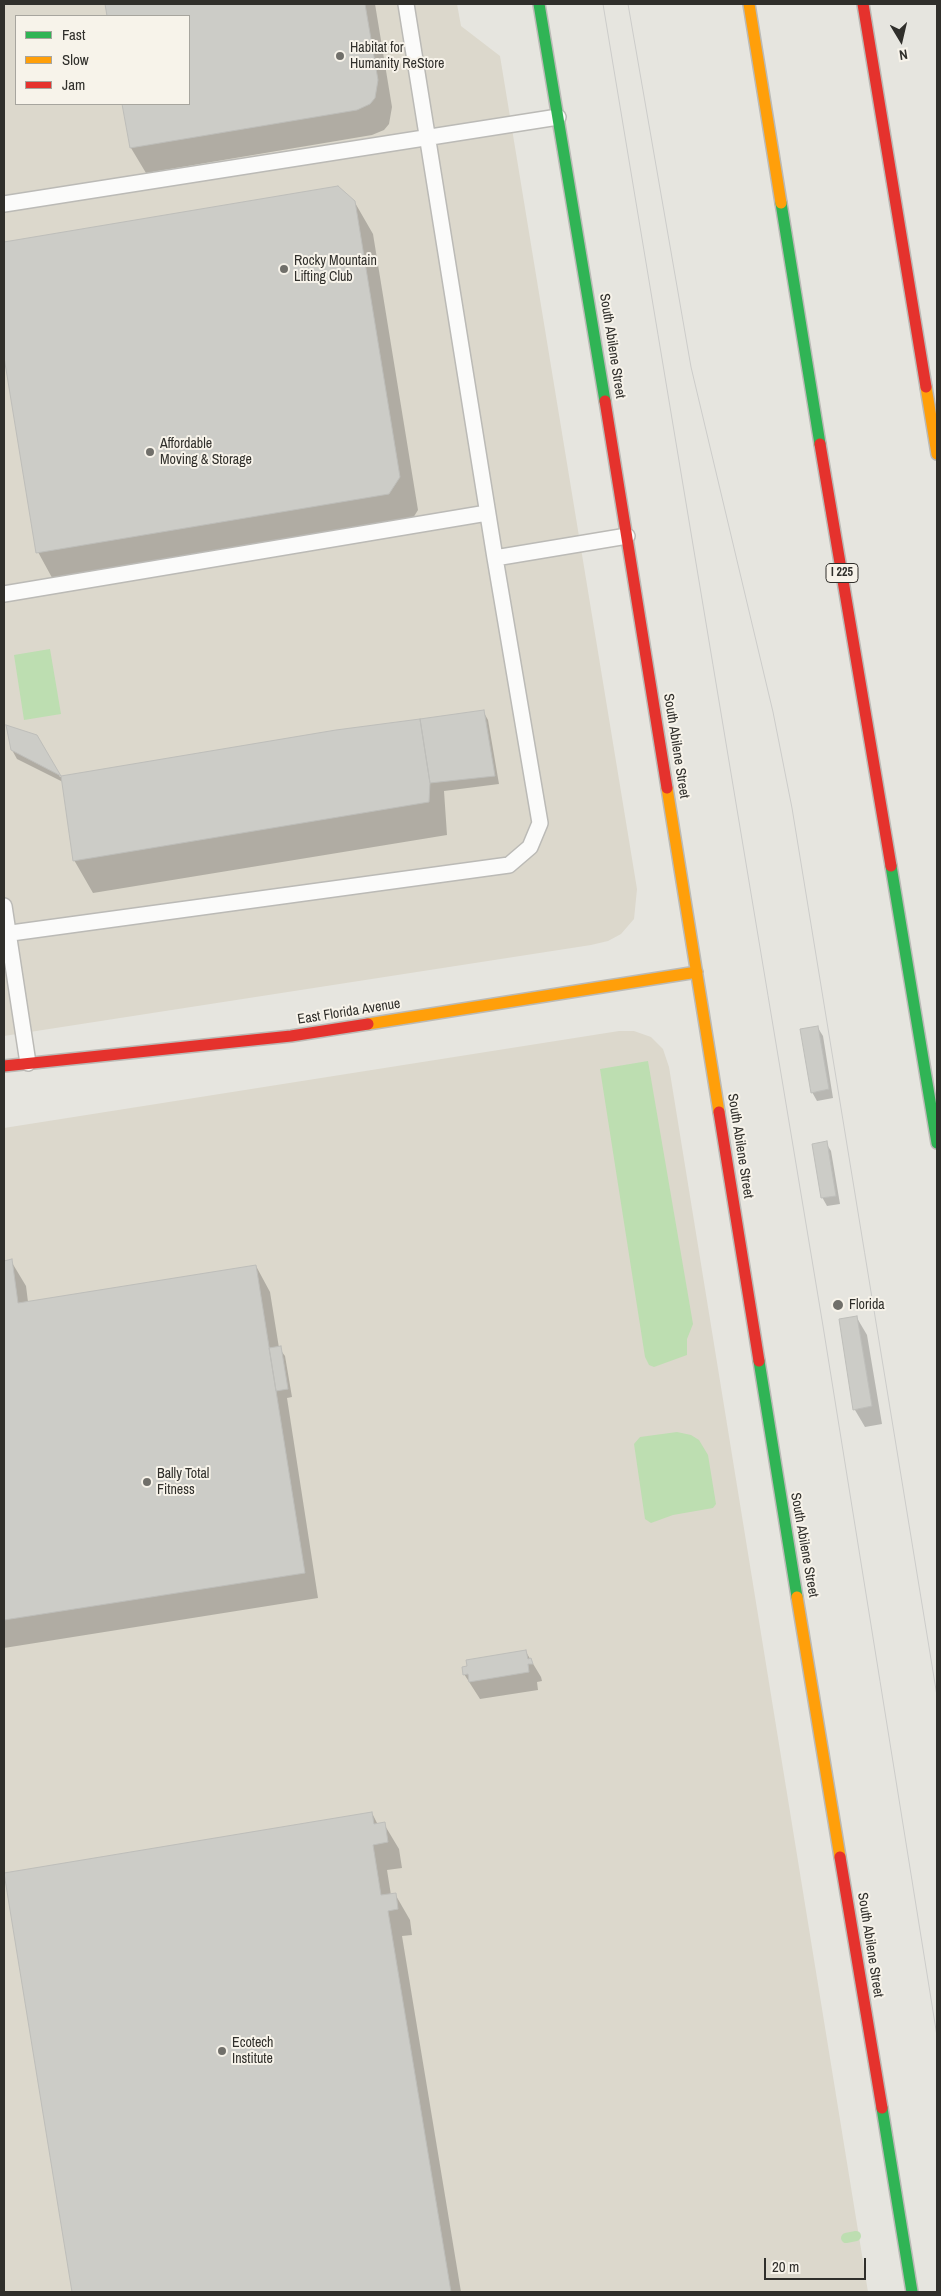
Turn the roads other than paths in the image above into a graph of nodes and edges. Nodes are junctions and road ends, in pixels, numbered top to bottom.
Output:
1 (406, 4) edge
2 (539, 4) edge
3 (749, 4) edge
4 (863, 4) edge
5 (558, 117) junction
6 (427, 137) junction
7 (4, 204) edge
8 (937, 454) edge
9 (488, 513) junction
10 (627, 536) junction
11 (495, 558) junction
12 (4, 594) edge
13 (4, 906) edge
14 (6, 934) edge
15 (697, 972) junction
16 (28, 1063) junction
17 (4, 1066) edge
18 (937, 1143) edge
19 (912, 2292) edge

1 - 6 lane
2 - 5 main road, South Abilene Street
3 - 18 main road, I 225
4 - 8 main road
5 - 6 lane
5 - 10 main road, South Abilene Street
6 - 7 lane
6 - 9 lane
9 - 11 lane
9 - 12 lane
10 - 11 lane
10 - 15 main road, South Abilene Street
11 - 14 lane
13 - 14 lane
14 - 16 lane
15 - 16 main road, East Florida Avenue
15 - 19 main road, South Abilene Street
16 - 17 main road, East Florida Avenue

